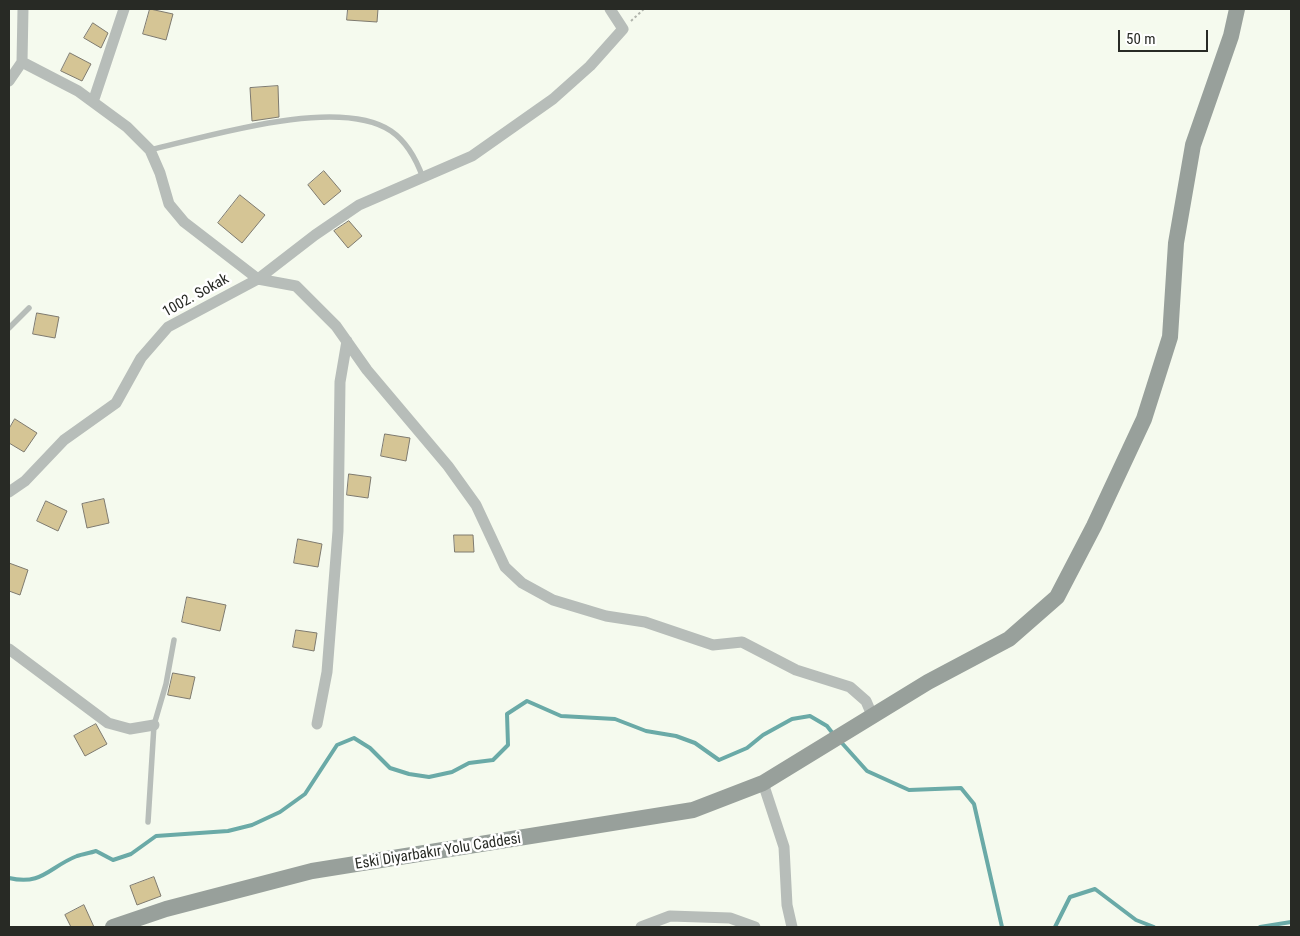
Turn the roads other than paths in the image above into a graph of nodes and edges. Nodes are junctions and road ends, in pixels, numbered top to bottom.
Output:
1 (23, 9) edge
2 (124, 9) edge
3 (610, 9) edge
4 (1237, 9) edge
5 (22, 62) junction
6 (9, 81) edge
7 (93, 102) junction
8 (150, 150) junction
9 (423, 178) junction
10 (258, 279) junction
11 (29, 308) dead end
12 (9, 328) edge
13 (347, 341) junction
14 (9, 492) edge
15 (174, 640) dead end
16 (9, 649) edge
17 (872, 716) junction
18 (317, 724) dead end
19 (154, 725) junction
20 (763, 783) junction
21 (148, 822) dead end
22 (113, 927) edge
23 (641, 927) edge
24 (755, 927) edge
25 (792, 927) edge

1 - 5 street
2 - 7 street
3 - 9 street, 1002. Sokak
4 - 17 street, Eski Diyarbakır Yolu Caddesi
5 - 6 street
5 - 7 street
7 - 8 street
8 - 9 lane
8 - 10 street
9 - 10 street, 1002. Sokak
10 - 13 street
10 - 14 street, 1002. Sokak
11 - 12 lane
13 - 17 street
13 - 18 street
15 - 19 lane
16 - 19 street
17 - 20 street, Eski Diyarbakır Yolu Caddesi
19 - 21 lane
20 - 22 street, Eski Diyarbakır Yolu Caddesi
20 - 25 street
23 - 24 street

